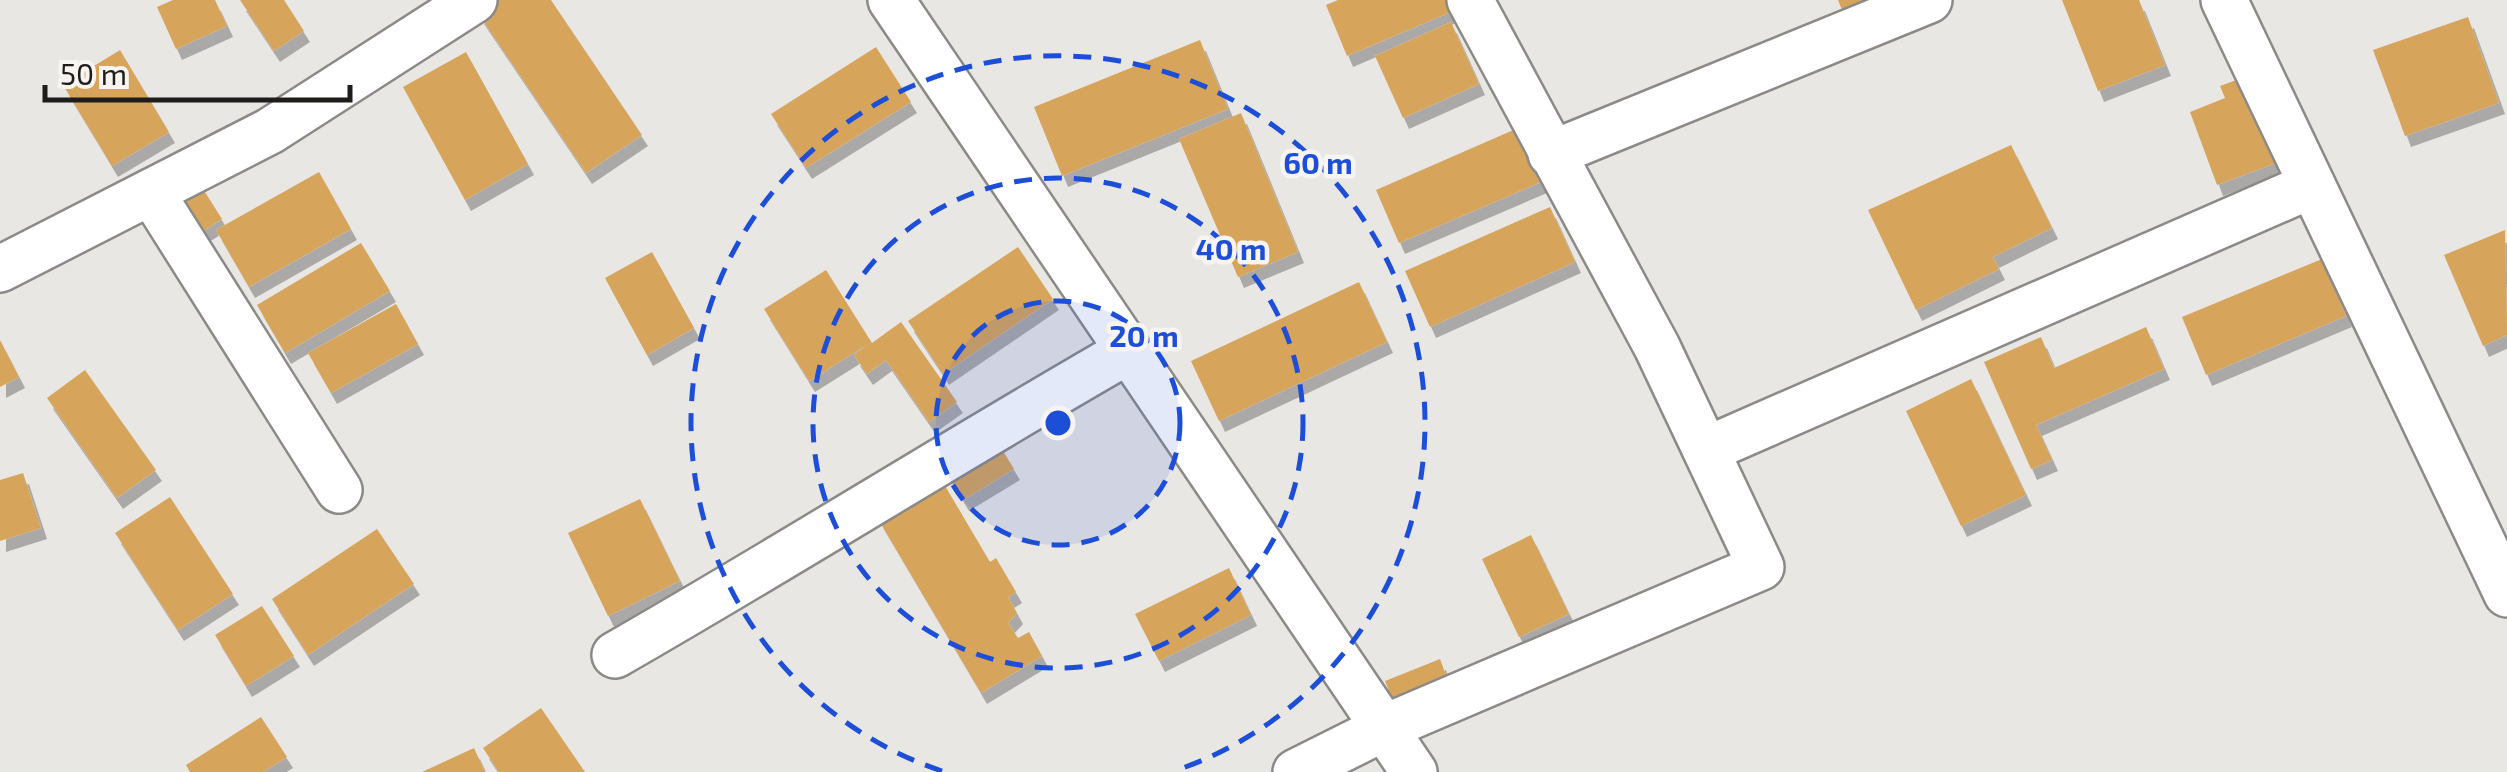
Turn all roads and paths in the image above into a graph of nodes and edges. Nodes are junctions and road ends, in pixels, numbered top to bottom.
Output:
1 (474, 0) edge
2 (891, 0) edge
3 (1470, 0) edge
4 (1929, 0) edge
5 (2224, 0) edge
6 (1551, 154) junction
7 (2312, 186) junction
8 (151, 192) junction
9 (0, 269) edge
10 (1128, 352) junction
11 (1706, 450) junction
12 (340, 490) dead end
13 (2507, 594) edge
14 (614, 655) dead end
15 (1386, 727) junction
16 (1296, 772) edge
17 (1414, 772) edge

1 - 8 street
2 - 10 street
3 - 6 street
4 - 6 street
5 - 7 street
6 - 11 street
7 - 11 street
7 - 13 street
8 - 9 street
8 - 12 street
10 - 14 street
10 - 15 street
11 - 15 street
15 - 16 street
15 - 17 street

